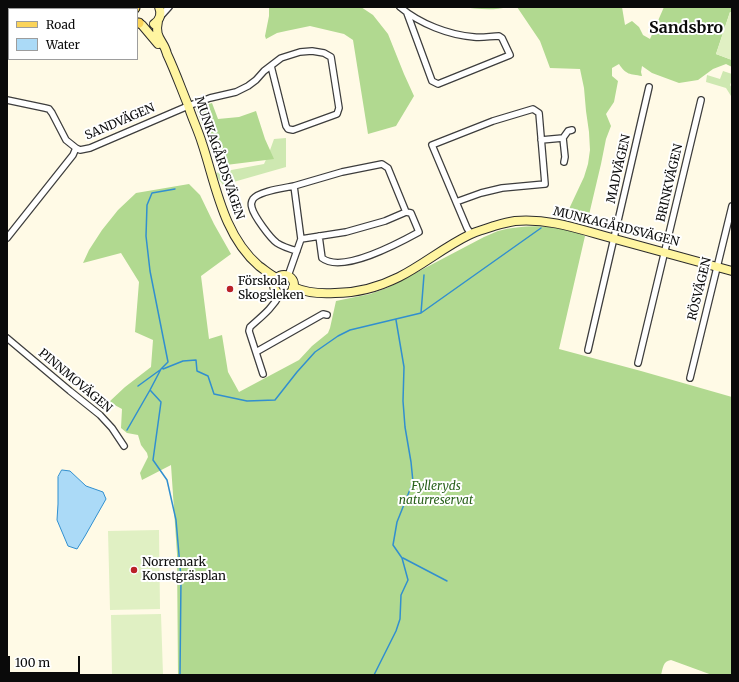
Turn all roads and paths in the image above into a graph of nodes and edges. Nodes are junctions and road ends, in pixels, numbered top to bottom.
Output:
1 (159, 7) edge
2 (169, 7) edge
3 (400, 7) edge
4 (407, 13) junction
5 (159, 19) junction
6 (139, 23) edge
7 (167, 54) junction
8 (271, 66) junction
9 (649, 87) dead end
10 (7, 100) edge
11 (701, 100) dead end
12 (188, 106) junction
13 (572, 130) dead end
14 (563, 138) junction
15 (541, 140) junction
16 (76, 148) junction
17 (564, 162) dead end
18 (294, 186) junction
19 (456, 202) junction
20 (732, 206) edge
21 (406, 212) junction
22 (471, 234) junction
23 (319, 236) junction
24 (7, 238) edge
25 (301, 239) junction
26 (613, 239) junction
27 (297, 251) junction
28 (665, 252) junction
29 (718, 267) junction
30 (732, 271) edge
31 (288, 276) junction
32 (277, 278) junction
33 (293, 287) junction
34 (280, 294) junction
35 (326, 315) dead end
36 (7, 338) edge
37 (588, 350) dead end
38 (256, 352) junction
39 (638, 363) dead end
40 (262, 374) dead end
41 (690, 378) dead end
42 (124, 446) dead end

1 - 5 street, MUNKAGÅRDSVÄGEN
2 - 5 street
3 - 4 street
4 - 4 street
5 - 6 street
5 - 7 street, MUNKAGÅRDSVÄGEN
6 - 7 street, MUNKAGÅRDSVÄGEN
7 - 12 street, MUNKAGÅRDSVÄGEN
8 - 8 street
8 - 12 street, SANDVÄGEN
9 - 26 street, MADVÄGEN
10 - 16 street
11 - 28 street, BRINKVÄGEN
12 - 16 street, SANDVÄGEN
12 - 32 street, MUNKAGÅRDSVÄGEN
13 - 14 street
14 - 15 street
14 - 17 street
15 - 19 street
15 - 19 street
16 - 24 street, SANDVÄGEN
18 - 21 street
18 - 25 street
18 - 27 street
19 - 22 street
20 - 29 street, RÖSVÄGEN
21 - 23 street
21 - 23 street
22 - 26 street, MUNKAGÅRDSVÄGEN
22 - 33 street, MUNKAGÅRDSVÄGEN
23 - 25 street
25 - 27 street
26 - 28 street, MUNKAGÅRDSVÄGEN
26 - 37 street, MADVÄGEN
27 - 31 street
28 - 29 street, MUNKAGÅRDSVÄGEN
28 - 39 street, BRINKVÄGEN
29 - 30 street, MUNKAGÅRDSVÄGEN
29 - 41 street, RÖSVÄGEN
31 - 32 street
31 - 33 street
32 - 34 street
33 - 34 street
34 - 38 street
35 - 38 street
36 - 42 street, PINNMOVÄGEN
38 - 40 street

